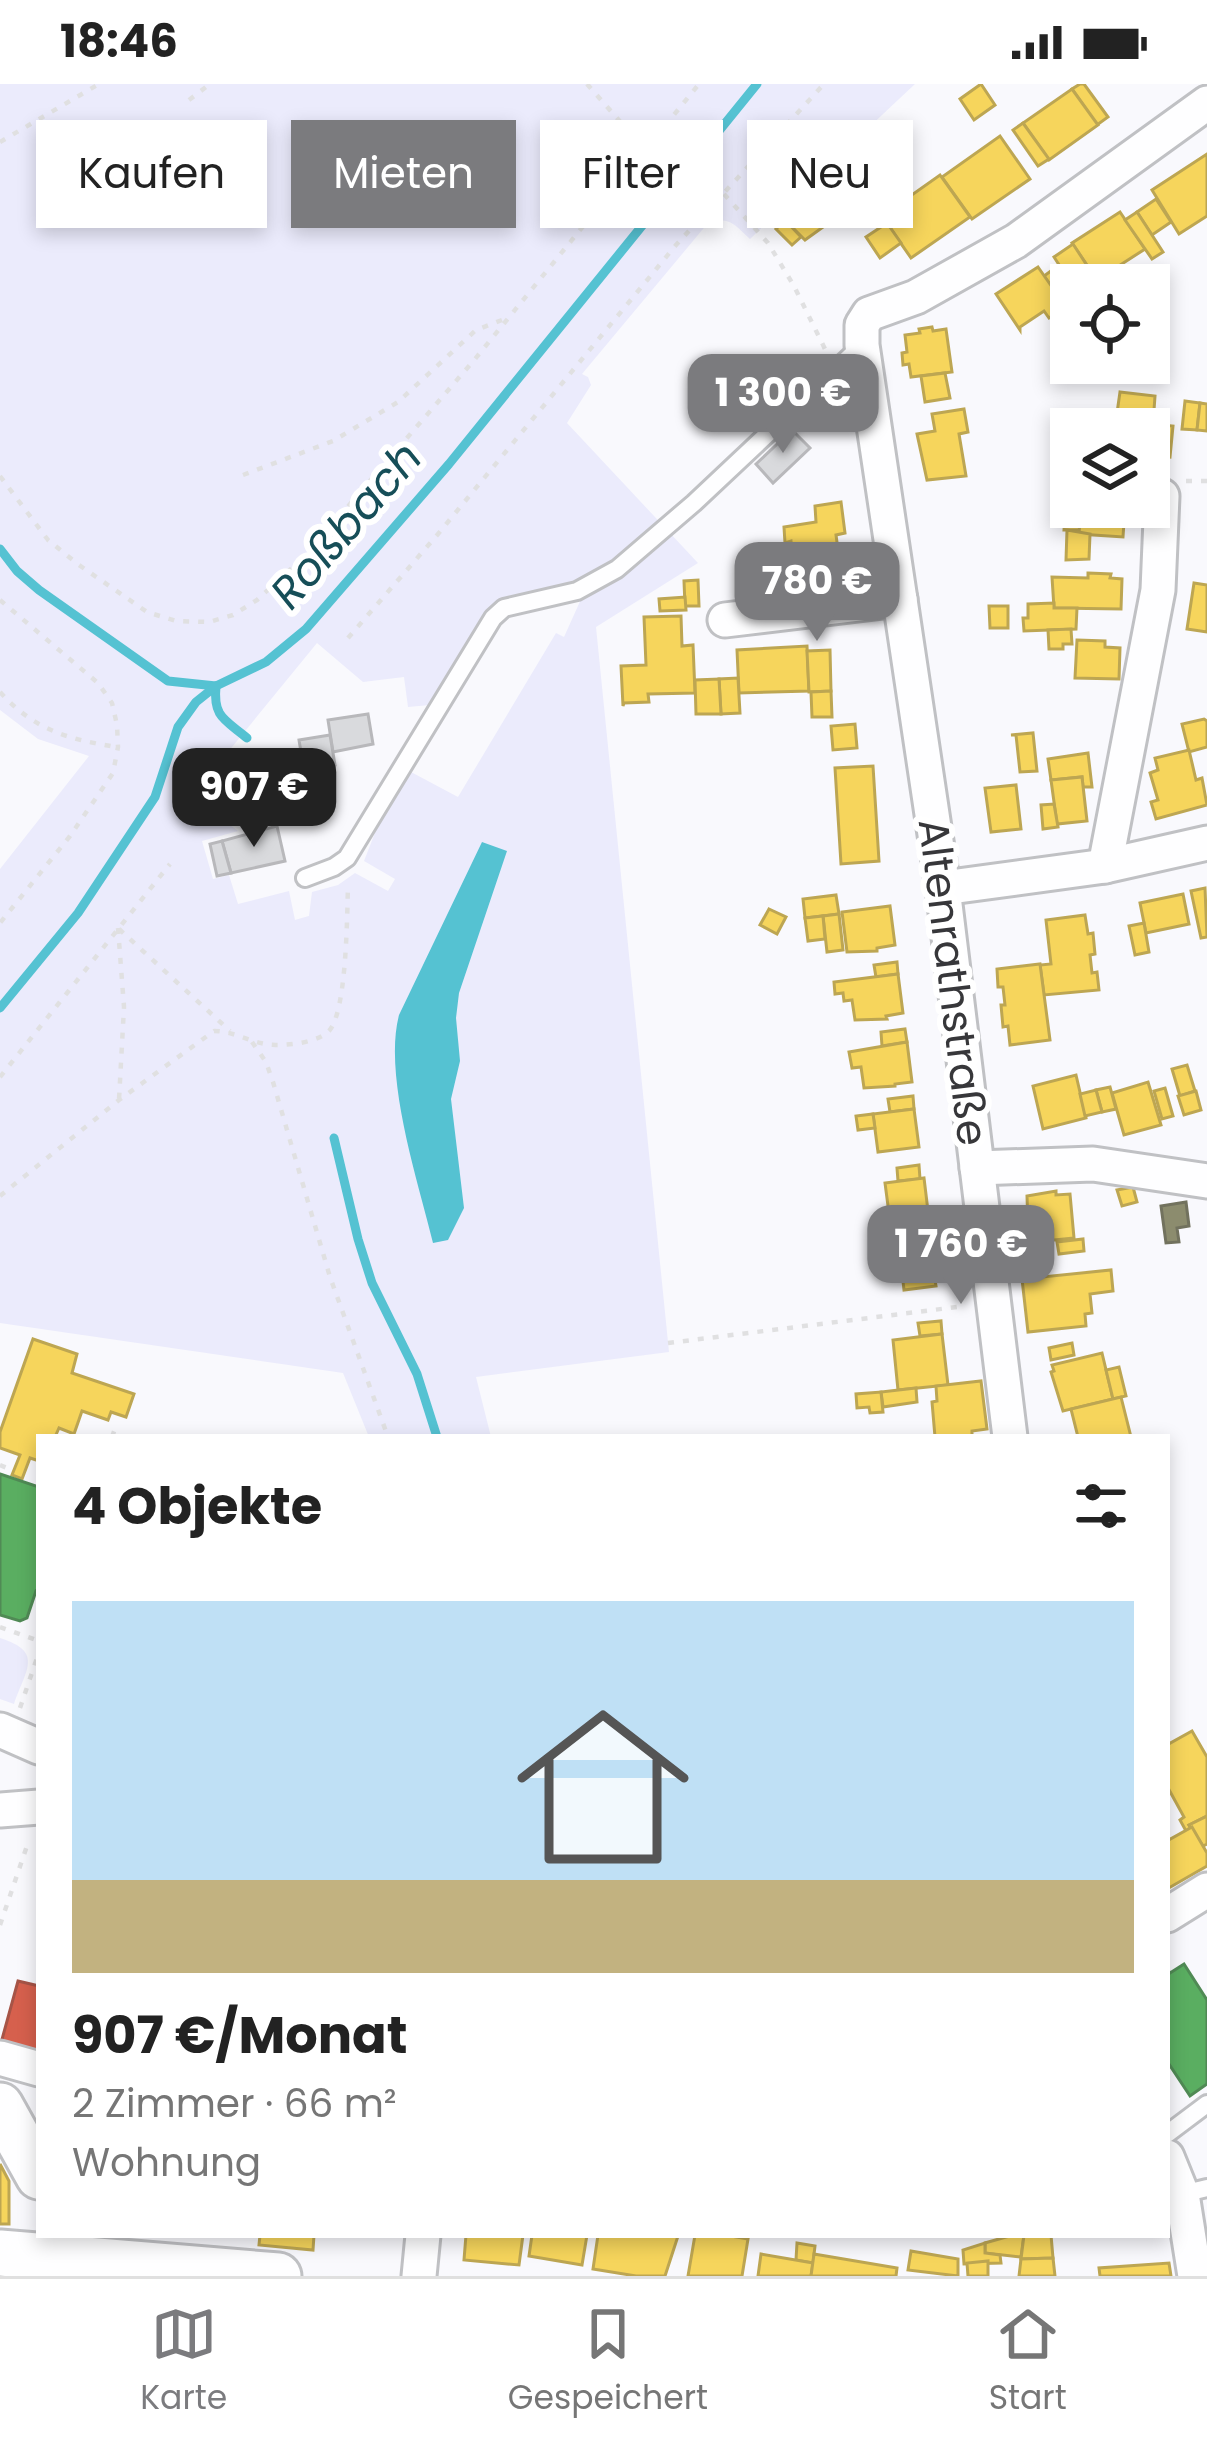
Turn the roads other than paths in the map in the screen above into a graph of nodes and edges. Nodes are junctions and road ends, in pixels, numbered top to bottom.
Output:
1 (1207, 103) edge
2 (862, 345) junction
3 (1161, 528) edge
4 (900, 599) junction
5 (725, 620) dead end
6 (1207, 843) edge
7 (1105, 866) junction
8 (305, 878) dead end
9 (943, 888) junction
10 (977, 1168) junction
11 (1207, 1181) edge
12 (1010, 1434) edge
13 (9, 1721) edge
14 (36, 1744) edge
15 (0, 1810) edge
16 (35, 1820) edge
17 (1207, 1890) edge
18 (1170, 1913) edge
19 (0, 2058) edge
20 (36, 2068) edge
21 (1207, 2104) edge
22 (0, 2106) edge
23 (1170, 2132) edge
24 (1170, 2162) edge
25 (36, 2182) edge
26 (1194, 2191) edge
27 (91, 2238) edge
28 (423, 2238) edge
29 (24, 2246) edge
30 (150, 2268) edge
31 (278, 2276) edge
32 (418, 2276) edge
33 (1195, 2276) edge

1 - 2 street
2 - 4 street, Altenrathstraße
2 - 8 lane
3 - 7 street
4 - 5 street
4 - 9 street, Altenrathstraße
6 - 7 street
7 - 9 street
9 - 10 street, Altenrathstraße
10 - 11 street
10 - 12 street, Altenrathstraße
13 - 14 street
15 - 16 street
17 - 18 street
19 - 20 street
21 - 23 lane
22 - 25 main road
24 - 26 street
26 - 33 street
27 - 30 main road
28 - 32 street
29 - 30 main road
30 - 31 main road

